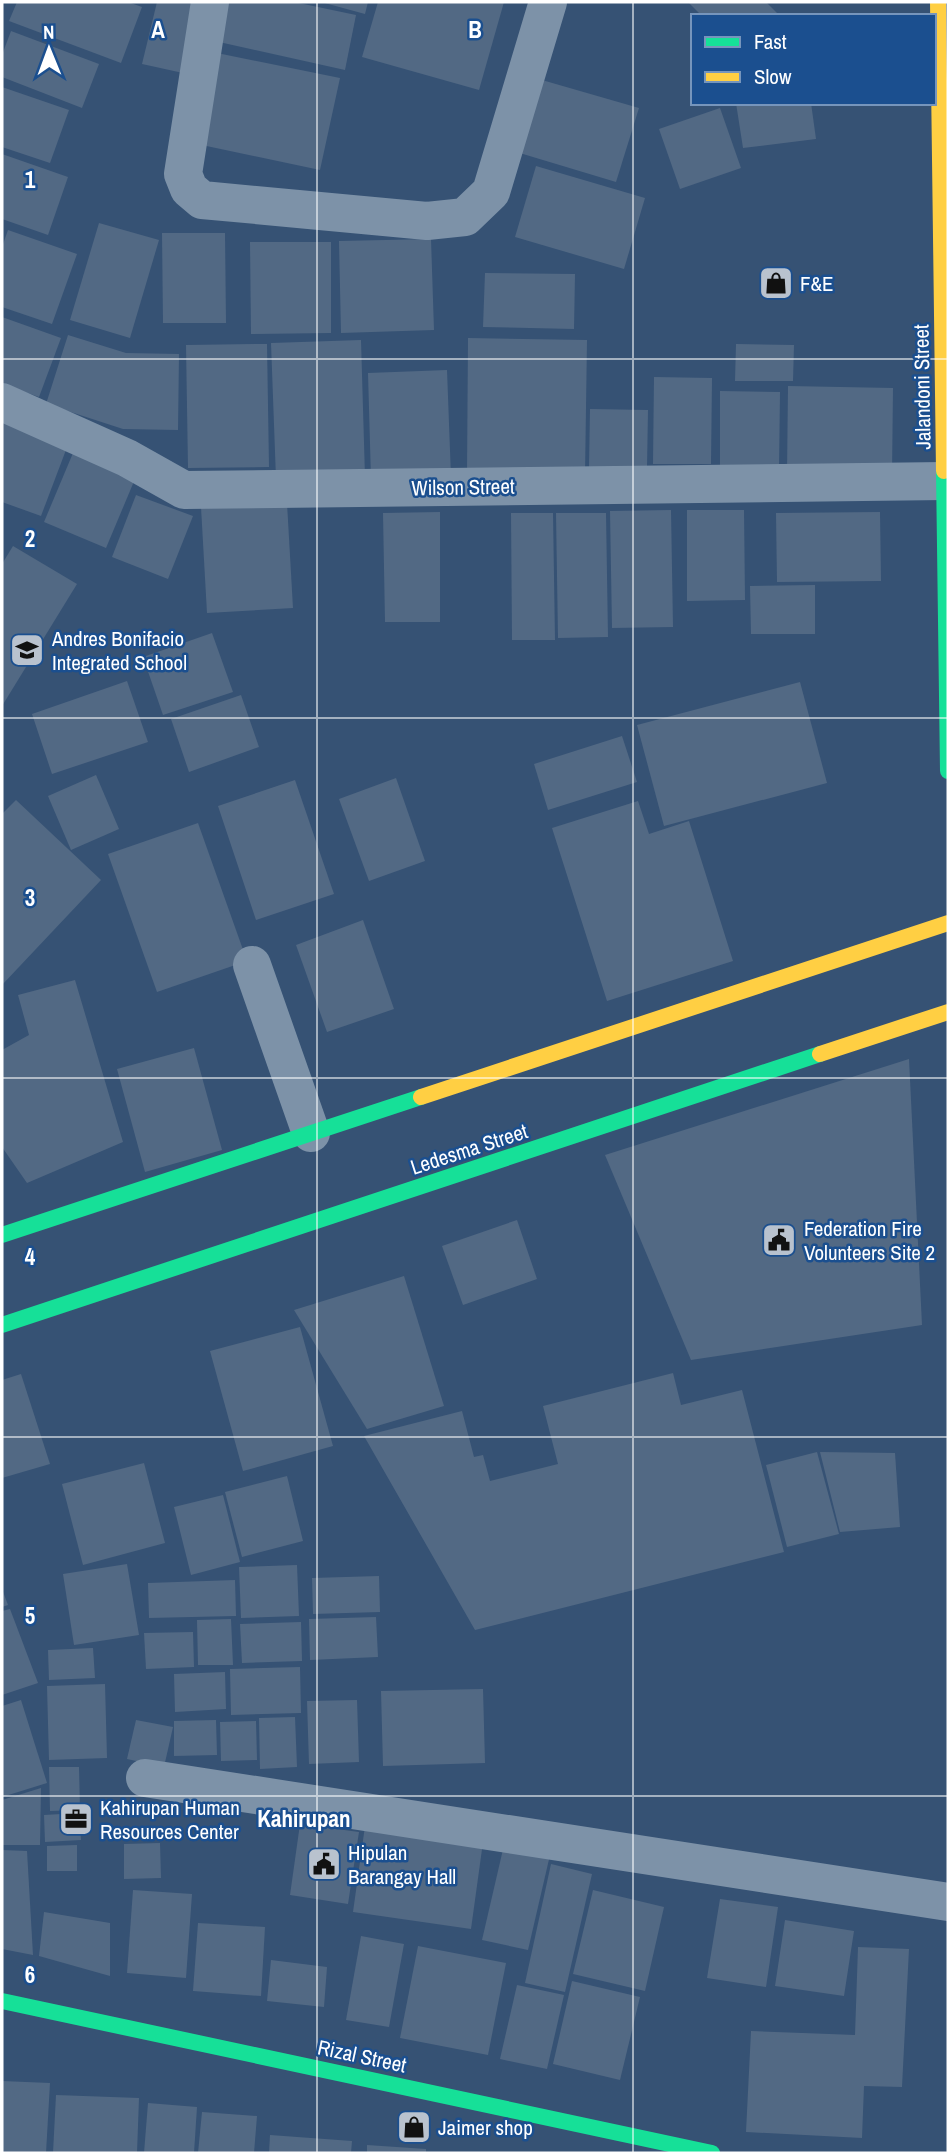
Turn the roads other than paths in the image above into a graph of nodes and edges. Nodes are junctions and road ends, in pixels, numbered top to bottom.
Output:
1 (210, 2) edge
2 (548, 2) edge
3 (938, 2) edge
4 (2, 402) edge
5 (945, 481) junction
6 (948, 771) edge
7 (948, 923) edge
8 (252, 965) dead end
9 (948, 1012) edge
10 (311, 1133) junction
11 (2, 1235) edge
12 (2, 1325) edge
13 (145, 1777) dead end
14 (948, 1902) edge
15 (2, 2001) edge
16 (712, 2153) edge

1 - 2 street
3 - 5 main road, Jalandoni Street
4 - 5 street, Wilson Street
5 - 6 main road, Jalandoni Street
7 - 10 main road
8 - 10 street
9 - 12 main road, Ledesma Street
10 - 11 main road
13 - 14 street
15 - 16 main road, Rizal Street

